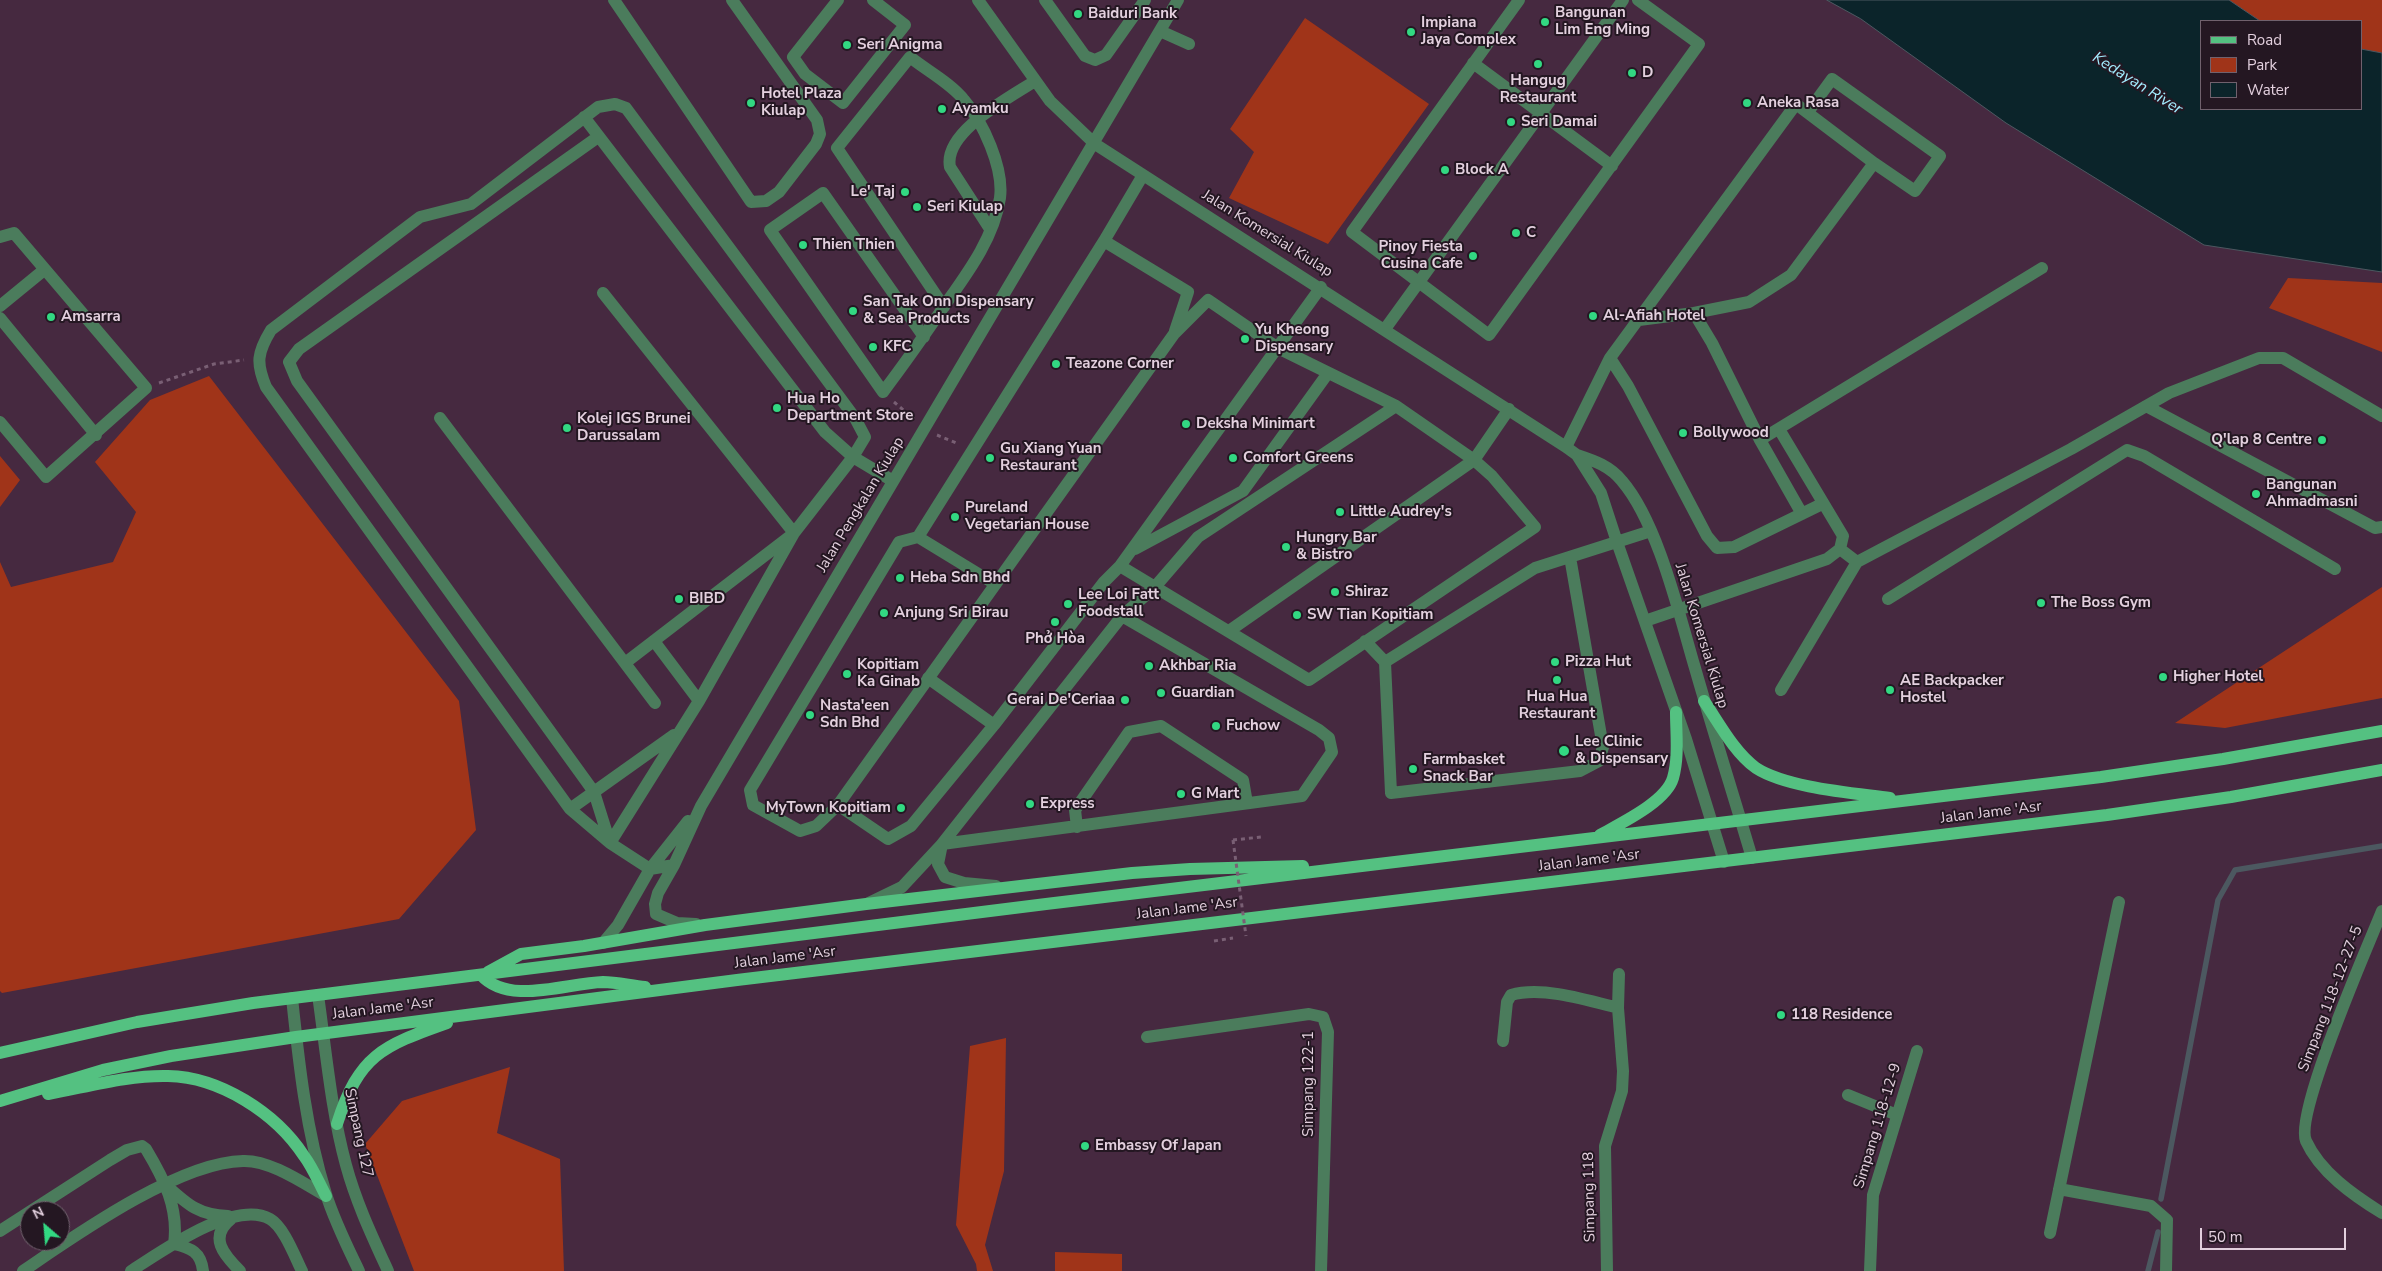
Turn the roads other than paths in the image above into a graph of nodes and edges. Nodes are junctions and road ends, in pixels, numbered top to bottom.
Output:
1 (614, 0) edge
2 (732, 0) edge
3 (838, 0) edge
4 (874, 0) edge
5 (978, 0) edge
6 (1044, 0) edge
7 (1145, 0) edge
8 (1178, 0) edge
9 (1519, 0) edge
10 (1623, 0) edge
11 (1638, 0) edge
12 (1160, 31) junction
13 (1189, 44) dead end
14 (1473, 63) junction
15 (1034, 81) junction
16 (1808, 112) junction
17 (1542, 114) junction
18 (584, 117) junction
19 (978, 118) junction
20 (598, 137) junction
21 (1095, 144) junction
22 (1874, 162) junction
23 (1612, 166) junction
24 (1143, 175) junction
25 (990, 229) junction
26 (0, 237) edge
27 (1104, 241) junction
28 (2042, 268) dead end
29 (44, 270) junction
30 (1419, 283) junction
31 (1321, 287) junction
32 (602, 293) dead end
33 (0, 306) edge
34 (944, 307) junction
35 (1694, 313) junction
36 (0, 318) edge
37 (1639, 320) junction
38 (1385, 329) junction
39 (1174, 334) junction
40 (924, 337) junction
41 (1278, 348) junction
42 (1610, 358) junction
43 (1328, 373) junction
44 (1396, 406) junction
45 (2146, 406) junction
46 (1509, 409) junction
47 (2382, 416) edge
48 (440, 418) dead end
49 (0, 422) edge
50 (1779, 429) junction
51 (96, 435) junction
52 (1760, 440) junction
53 (1566, 447) junction
54 (1577, 455) junction
55 (853, 457) junction
56 (1474, 460) junction
57 (893, 481) junction
58 (1822, 504) junction
59 (1802, 514) junction
60 (2382, 527) edge
61 (1651, 531) junction
62 (794, 533) junction
63 (918, 537) junction
64 (1617, 542) junction
65 (1840, 549) junction
66 (1130, 551) junction
67 (1570, 557) junction
68 (1857, 562) junction
69 (1120, 566) junction
70 (2334, 569) dead end
71 (995, 584) junction
72 (1154, 588) junction
73 (1888, 599) dead end
74 (1678, 611) junction
75 (1122, 616) junction
76 (1645, 622) junction
77 (1230, 631) junction
78 (654, 641) junction
79 (1365, 641) junction
80 (1385, 662) junction
81 (626, 663) junction
82 (928, 678) junction
83 (1781, 690) dead end
84 (699, 701) junction
85 (1704, 701) junction
86 (655, 703) dead end
87 (1676, 712) junction
88 (994, 724) junction
89 (680, 730) junction
90 (2382, 731) edge
91 (2382, 770) edge
92 (594, 792) junction
93 (1908, 801) junction
94 (1247, 802) junction
95 (838, 804) junction
96 (701, 806) junction
97 (570, 809) junction
98 (1741, 821) junction
99 (1712, 825) junction
100 (1077, 827) junction
101 (1596, 838) junction
102 (610, 843) junction
103 (942, 844) junction
104 (1752, 858) junction
105 (1724, 862) junction
106 (1382, 863) junction
107 (674, 865) junction
108 (650, 869) junction
109 (1008, 887) junction
110 (2119, 902) dead end
111 (866, 904) junction
112 (2382, 911) edge
113 (705, 925) junction
114 (603, 943) junction
115 (1619, 974) dead end
116 (482, 975) junction
117 (664, 990) junction
118 (318, 995) junction
119 (292, 998) junction
120 (1618, 1008) junction
121 (472, 1014) junction
122 (324, 1034) junction
123 (296, 1037) junction
124 (1147, 1037) dead end
125 (1503, 1041) dead end
126 (1918, 1051) dead end
127 (0, 1053) edge
128 (1848, 1095) dead end
129 (0, 1101) edge
130 (1897, 1115) junction
131 (337, 1124) junction
132 (166, 1185) junction
133 (2059, 1189) junction
134 (326, 1196) junction
135 (2382, 1213) edge
136 (235, 1216) junction
137 (0, 1231) edge
138 (2050, 1233) dead end
139 (174, 1244) junction
140 (23, 1271) edge
141 (131, 1271) edge
142 (204, 1271) edge
143 (240, 1271) edge
144 (302, 1271) edge
145 (359, 1271) edge
146 (388, 1271) edge
147 (1321, 1271) edge
148 (1607, 1271) edge
149 (1870, 1271) edge
150 (2166, 1271) edge

1 - 2 street
3 - 4 street
5 - 15 street, Jalan Komersial Kiulap
6 - 7 street
8 - 12 street, Jalan Pengkalan Kiulap
9 - 14 street
10 - 17 street
11 - 23 street
12 - 13 street
12 - 21 street, Jalan Pengkalan Kiulap
14 - 17 street
14 - 30 street
15 - 19 street
15 - 21 street, Jalan Komersial Kiulap
16 - 22 street
16 - 22 street
16 - 37 street
17 - 23 street
17 - 30 street
18 - 20 street
18 - 55 street
18 - 97 street
19 - 25 street
19 - 25 street
19 - 34 street
20 - 55 street
20 - 92 street
21 - 24 street, Jalan Komersial Kiulap
21 - 57 street, Jalan Pengkalan Kiulap
22 - 35 street
23 - 30 street
24 - 27 street
24 - 31 street, Jalan Komersial Kiulap
25 - 34 street
26 - 29 street
27 - 39 street
27 - 63 street
28 - 50 street
29 - 33 street
29 - 51 street
30 - 38 street
31 - 38 street, Jalan Komersial Kiulap
31 - 41 street
32 - 62 street
34 - 40 street
35 - 37 street
35 - 52 street
36 - 51 street
37 - 42 street
38 - 46 street, Jalan Komersial Kiulap
39 - 41 street
39 - 71 street
40 - 40 street
41 - 43 street
41 - 66 street
42 - 53 street
42 - 59 street
43 - 44 street
43 - 66 street
44 - 56 street
44 - 72 street
45 - 47 street
45 - 60 street
45 - 68 street
46 - 53 street, Jalan Komersial Kiulap
46 - 56 street
48 - 81 street
49 - 51 street
50 - 52 street
50 - 58 street
52 - 59 street
53 - 54 street, Jalan Komersial Kiulap
54 - 61 street, Jalan Komersial Kiulap
54 - 64 street, Jalan Komersial Kiulap
55 - 57 street
55 - 62 street
56 - 77 street
56 - 79 street
57 - 96 street, Jalan Pengkalan Kiulap
58 - 59 street
58 - 65 street
61 - 64 street
61 - 74 street, Jalan Komersial Kiulap
62 - 78 street
62 - 84 street
63 - 71 street
63 - 95 street
64 - 67 street
64 - 76 street, Jalan Komersial Kiulap
65 - 68 street
65 - 74 street
66 - 69 street
67 - 80 street
67 - 80 street
68 - 83 street
69 - 72 street
69 - 88 street
70 - 73 street
71 - 82 street
72 - 75 street
72 - 77 street
74 - 76 street
74 - 85 street, Jalan Komersial Kiulap
75 - 94 street
75 - 103 street
76 - 87 street, Jalan Komersial Kiulap
77 - 79 street
78 - 81 street
78 - 84 street
79 - 80 street
81 - 86 street
82 - 88 street
82 - 95 street
84 - 89 street
85 - 93 main road
85 - 98 street, Jalan Komersial Kiulap
87 - 99 street, Jalan Komersial Kiulap
87 - 101 main road
88 - 95 street
89 - 92 street
89 - 102 street
90 - 93 main road, Jalan Jame 'Asr
91 - 104 main road, Jalan Jame 'Asr
92 - 97 street
92 - 102 street
93 - 98 main road, Jalan Jame 'Asr
94 - 100 street
94 - 100 street
96 - 107 street
96 - 108 street
97 - 102 street
98 - 99 main road, Jalan Jame 'Asr
98 - 104 street, Jalan Komersial Kiulap
99 - 101 main road, Jalan Jame 'Asr
99 - 105 street, Jalan Komersial Kiulap
100 - 103 street
101 - 106 main road, Jalan Jame 'Asr
102 - 108 street
103 - 109 street
103 - 111 street
104 - 105 main road, Jalan Jame 'Asr
105 - 117 main road, Jalan Jame 'Asr
106 - 109 main road
106 - 116 main road, Jalan Jame 'Asr
107 - 108 street
107 - 113 street
108 - 114 street
109 - 111 main road
110 - 133 street
111 - 113 main road
112 - 135 street, Simpang 118-12-27-5
113 - 114 main road
114 - 116 main road
115 - 120 street, Simpang 118
116 - 117 main road
116 - 118 main road, Jalan Jame 'Asr
117 - 121 main road, Jalan Jame 'Asr
118 - 119 main road, Jalan Jame 'Asr
118 - 122 street, Simpang 127
119 - 123 street
119 - 127 main road, Jalan Jame 'Asr
120 - 125 street
120 - 148 street, Simpang 118
121 - 122 main road, Jalan Jame 'Asr
121 - 131 main road
122 - 123 main road, Jalan Jame 'Asr
122 - 131 street, Simpang 127
123 - 129 main road, Jalan Jame 'Asr
123 - 134 street
124 - 147 street, Simpang 122-1
126 - 130 street, Simpang 118-12-9
128 - 130 street
129 - 134 main road
130 - 149 street, Simpang 118-12-9
131 - 146 street, Simpang 127
132 - 134 street
132 - 136 street
132 - 137 street
132 - 139 street
132 - 140 street
133 - 138 street
133 - 150 street
134 - 145 street
136 - 139 street
136 - 143 street
136 - 144 street
139 - 141 street
139 - 142 street

